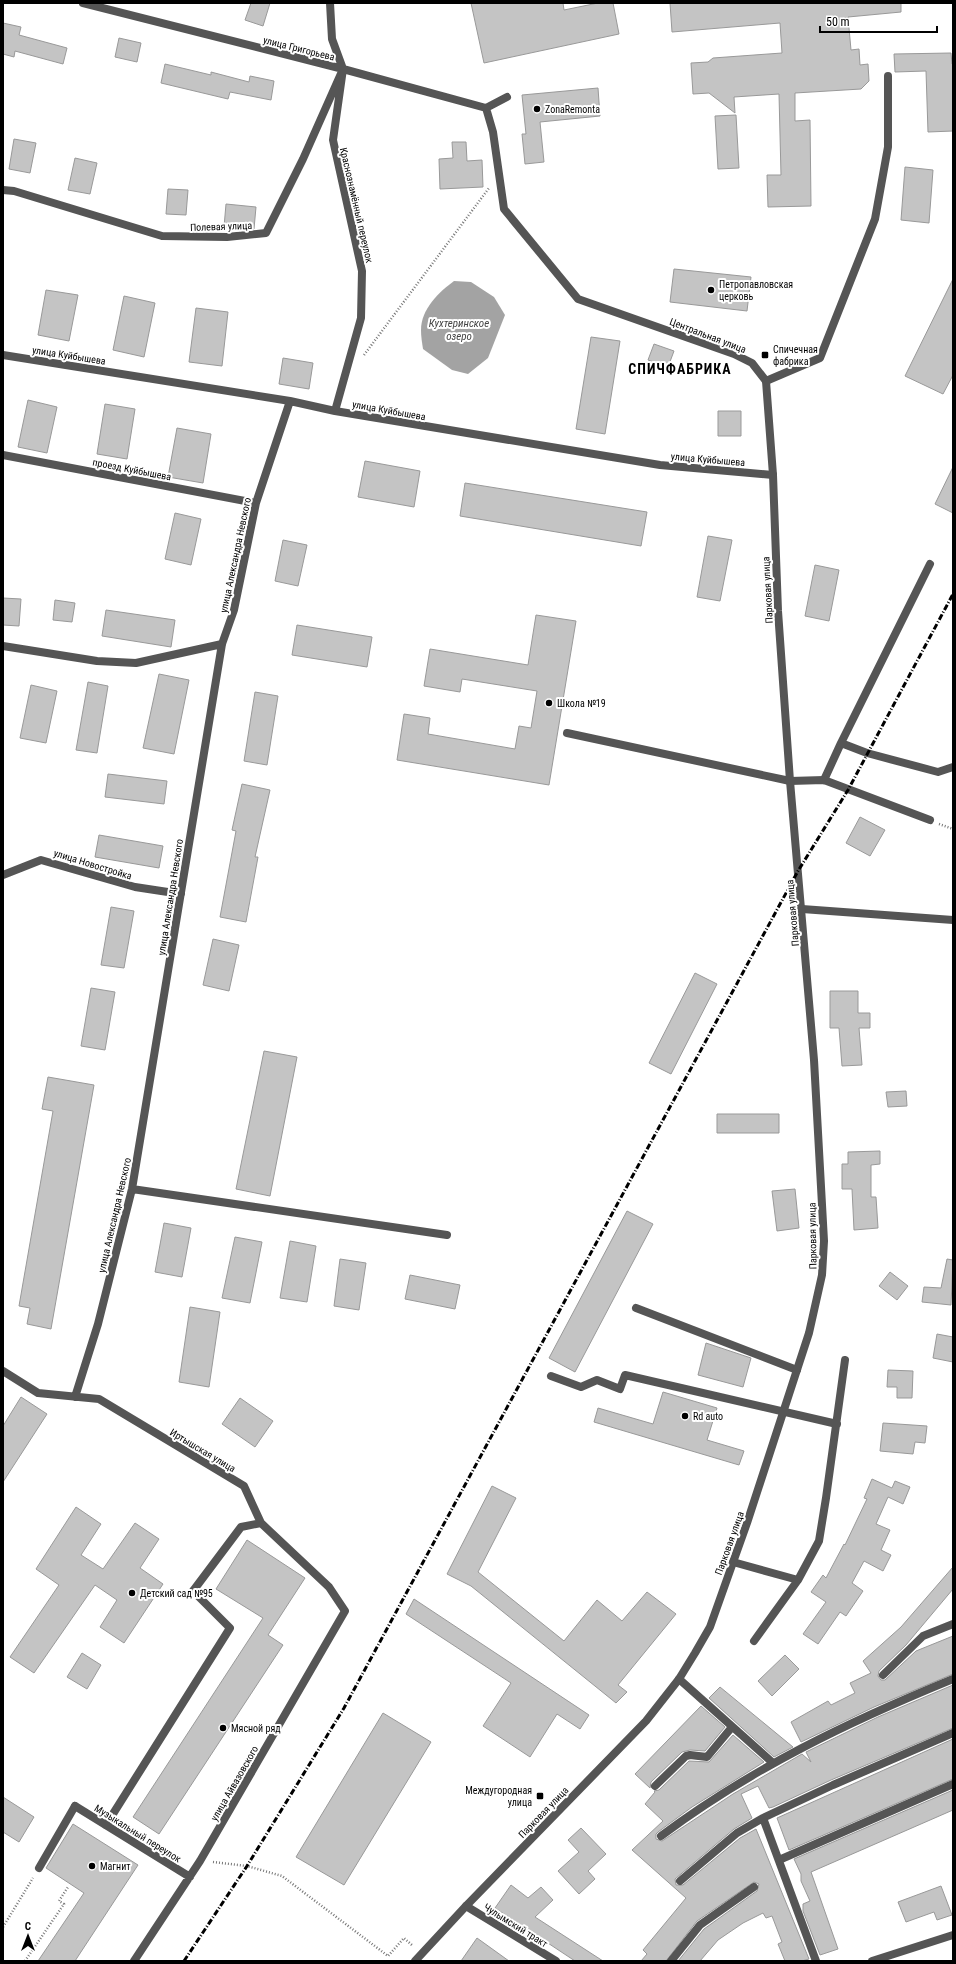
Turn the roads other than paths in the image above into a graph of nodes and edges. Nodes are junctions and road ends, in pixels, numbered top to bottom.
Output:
1 (83, 3) edge
2 (330, 3) edge
3 (343, 69) junction
4 (888, 76) dead end
5 (507, 97) dead end
6 (486, 108) junction
7 (3, 190) edge
8 (3, 355) edge
9 (766, 382) junction
10 (290, 401) junction
11 (335, 411) junction
12 (3, 455) edge
13 (773, 475) junction
14 (256, 503) junction
15 (930, 564) dead end
16 (222, 644) junction
17 (3, 646) edge
18 (567, 733) dead end
19 (841, 743) junction
20 (953, 767) edge
21 (824, 780) junction
22 (790, 781) junction
23 (930, 820) dead end
24 (3, 875) edge
25 (181, 894) junction
26 (802, 909) junction
27 (953, 920) edge
28 (132, 1189) junction
29 (447, 1235) dead end
30 (636, 1308) dead end
31 (845, 1360) dead end
32 (797, 1370) junction
33 (3, 1371) edge
34 (551, 1376) dead end
35 (75, 1397) junction
36 (784, 1412) junction
37 (837, 1424) junction
38 (261, 1523) junction
39 (733, 1562) junction
40 (798, 1580) junction
41 (345, 1611) joint
42 (953, 1624) edge
43 (754, 1641) dead end
44 (883, 1675) dead end
45 (679, 1679) junction
46 (953, 1679) edge
47 (732, 1727) junction
48 (953, 1733) edge
49 (773, 1763) junction
50 (953, 1784) edge
51 (655, 1786) dead end
52 (763, 1818) junction
53 (106, 1825) junction
54 (661, 1836) dead end
55 (779, 1860) junction
56 (39, 1868) road end
57 (190, 1876) junction
58 (680, 1881) dead end
59 (754, 1887) dead end
60 (466, 1906) junction
61 (953, 1935) edge
62 (134, 1961) edge
63 (415, 1961) edge
64 (556, 1961) edge
65 (671, 1961) edge
66 (816, 1961) edge
67 (872, 1961) edge

1 - 3 street, улица Григорьева
2 - 3 street, Краснознамённый переулок
3 - 6 street, улица Григорьева
3 - 7 street, Полевая улица
3 - 11 street, Краснознамённый переулок
4 - 9 street
5 - 6 street
6 - 9 street, Центральная улица
8 - 10 street, улица Куйбышева
9 - 13 street, Парковая улица
10 - 11 street, улица Куйбышева
10 - 14 street, улица Александра Невского
11 - 13 street, улица Куйбышева
12 - 14 street, проезд Куйбышева
13 - 22 street, Парковая улица
14 - 16 street, улица Александра Невского
15 - 19 street
16 - 17 street
16 - 25 street, улица Александра Невского
18 - 22 street
19 - 20 street
19 - 21 street
21 - 22 street
21 - 23 street
22 - 26 street, Парковая улица
24 - 25 street, улица Новостройка
25 - 28 street, улица Александра Невского
26 - 27 street
26 - 32 street, Парковая улица
28 - 29 street
28 - 35 street, улица Александра Невского
30 - 32 street
31 - 37 street
32 - 36 street, Парковая улица
33 - 35 street, Иртышская улица
34 - 36 street
35 - 38 street, Иртышская улица
36 - 37 street
36 - 39 street, Парковая улица
37 - 40 street
38 - 41 street, Иртышская улица
38 - 53 street
39 - 40 street
39 - 45 street, Парковая улица
40 - 43 street
41 - 57 street, улица Айвазовского
42 - 44 street
45 - 47 street
45 - 60 street, Парковая улица
46 - 49 street
47 - 49 street
47 - 51 street
48 - 52 street
49 - 54 street
50 - 55 street
52 - 55 street
52 - 58 street
53 - 56 street, Музыкальный переулок
53 - 57 street, Музыкальный переулок
55 - 66 street
57 - 62 street, улица Айвазовского
59 - 65 street
60 - 63 street, Парковая улица
60 - 64 street, Чулымский тракт
61 - 67 street

